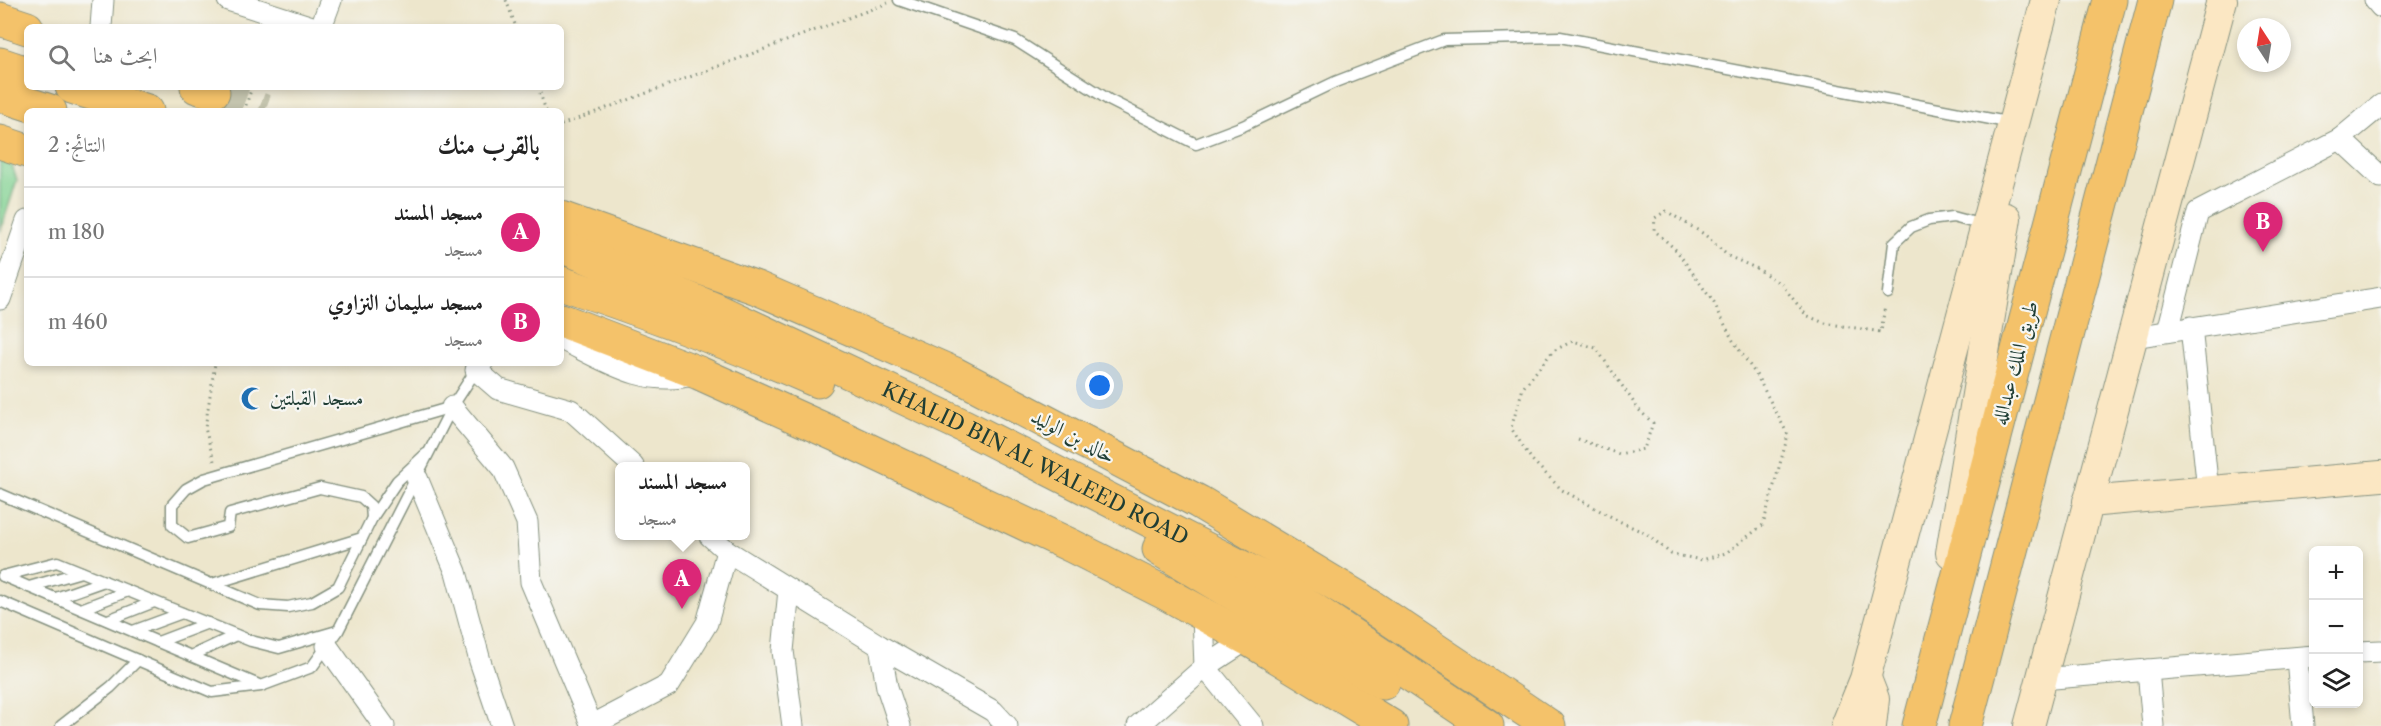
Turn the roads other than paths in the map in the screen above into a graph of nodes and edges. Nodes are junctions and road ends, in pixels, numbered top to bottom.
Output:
1 (103, 0) edge
2 (228, 0) edge
3 (331, 0) edge
4 (897, 0) edge
5 (2046, 0) edge
6 (2110, 0) edge
7 (2155, 0) edge
8 (2222, 0) edge
9 (2375, 0) edge
10 (2381, 7) edge
11 (0, 19) edge
12 (101, 24) edge
13 (303, 24) edge
14 (322, 24) edge
15 (24, 27) edge
16 (2036, 38) junction
17 (0, 64) edge
18 (24, 72) edge
19 (81, 90) edge
20 (0, 95) edge
21 (2381, 105) edge
22 (41, 108) edge
23 (138, 108) edge
24 (2013, 123) junction
25 (2340, 140) junction
26 (0, 142) edge
27 (24, 151) edge
28 (2381, 177) edge
29 (564, 219) edge
30 (1986, 226) junction
31 (24, 229) edge
32 (564, 247) edge
33 (564, 284) edge
34 (1, 293) edge
35 (1888, 293) road end
36 (2381, 298) edge
37 (564, 321) edge
38 (2191, 327) junction
39 (2168, 331) junction
40 (2134, 337) junction
41 (564, 340) edge
42 (479, 367) edge
43 (699, 373) junction
44 (452, 407) junction
45 (433, 448) junction
46 (628, 462) edge
47 (2381, 476) edge
48 (417, 478) junction
49 (2208, 491) junction
50 (0, 494) edge
51 (2088, 502) junction
52 (372, 518) junction
53 (362, 538) junction
54 (715, 540) edge
55 (727, 551) junction
56 (81, 572) junction
57 (2, 575) edge
58 (104, 581) junction
59 (212, 584) junction
60 (29, 587) junction
61 (789, 590) junction
62 (128, 591) junction
63 (56, 598) junction
64 (0, 601) edge
65 (154, 602) junction
66 (81, 609) junction
67 (182, 613) junction
68 (1203, 615) junction
69 (108, 621) junction
70 (208, 623) junction
71 (133, 631) junction
72 (236, 635) junction
73 (332, 639) junction
74 (1248, 639) junction
75 (158, 642) junction
76 (880, 646) junction
77 (2381, 651) edge
78 (2363, 652) edge
79 (191, 656) junction
80 (2305, 657) edge
81 (138, 660) junction
82 (1205, 667) junction
83 (2148, 670) junction
84 (1865, 679) junction
85 (2042, 679) junction
86 (1930, 681) junction
87 (261, 686) junction
88 (2027, 722) edge
89 (377, 724) edge
90 (61, 726) edge
91 (502, 726) edge
92 (591, 726) edge
93 (793, 726) edge
94 (900, 726) edge
95 (1007, 726) edge
96 (1138, 726) edge
97 (1253, 726) edge
98 (1391, 726) edge
99 (1448, 726) edge
100 (1487, 726) edge
101 (1549, 726) edge
102 (1846, 726) edge
103 (1871, 726) edge
104 (1918, 726) edge
105 (1965, 726) edge
106 (2153, 726) edge
107 (2303, 726) edge

1 - 12 street
2 - 13 street
3 - 14 street
4 - 24 lane
5 - 16 main road
6 - 86 highway, طريق الملك عبدالله
7 - 105 highway, طريق الملك عبدالله
8 - 40 main road
9 - 10 street
11 - 15 highway
16 - 24 main road
16 - 86 main road
17 - 18 highway
19 - 23 highway
20 - 22 highway
21 - 25 street
24 - 30 main road
25 - 28 street
25 - 39 street
26 - 27 highway
29 - 101 highway, خالد بن الوليد
30 - 35 lane
30 - 84 main road
31 - 34 street
32 - 100 highway, KHALID BIN AL WALEED ROAD
33 - 99 highway, KHALID BIN AL WALEED ROAD
36 - 38 street
37 - 43 highway
38 - 39 street
38 - 49 street
39 - 40 street
40 - 51 main road
41 - 43 street
42 - 44 lane
42 - 46 street
43 - 68 highway
44 - 45 lane
44 - 52 lane
44 - 92 street
45 - 48 lane
45 - 52 lane
47 - 49 main road
48 - 73 lane
48 - 91 street
49 - 51 main road
50 - 59 lane
51 - 85 main road
52 - 53 lane
53 - 59 lane
53 - 59 lane
54 - 55 street
55 - 61 street
55 - 92 street
56 - 57 lane
56 - 58 lane
56 - 60 lane
57 - 60 lane
58 - 62 lane
58 - 63 lane
60 - 63 lane
61 - 76 street
61 - 93 street
62 - 65 lane
62 - 66 lane
63 - 66 lane
64 - 81 lane
65 - 67 lane
65 - 69 lane
66 - 69 lane
67 - 70 lane
67 - 71 lane
68 - 74 highway
68 - 82 street
69 - 71 lane
70 - 72 lane
70 - 75 lane
71 - 75 lane
72 - 73 lane
72 - 79 lane
73 - 87 lane
73 - 89 street
74 - 82 street
74 - 98 highway
75 - 79 lane
76 - 94 street
76 - 95 street
77 - 78 street
79 - 87 lane
80 - 83 street
80 - 107 street
81 - 87 lane
81 - 90 lane
82 - 96 street
82 - 97 street
83 - 85 street
83 - 106 street
84 - 102 main road
84 - 103 main road
85 - 88 main road
86 - 104 highway, طريق الملك عبدالله

